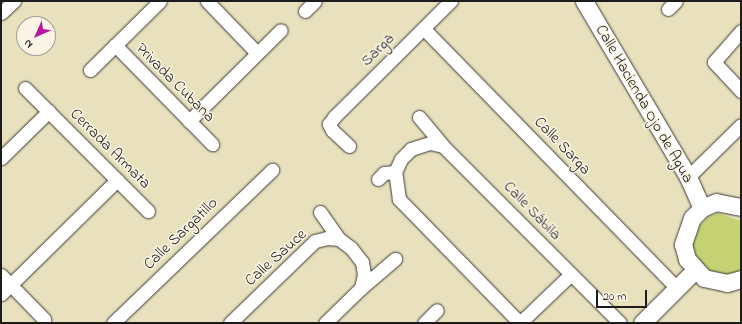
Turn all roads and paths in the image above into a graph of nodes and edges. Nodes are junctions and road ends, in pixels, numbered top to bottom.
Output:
1 (160, 1) edge
2 (207, 1) edge
3 (315, 1) edge
4 (451, 1) edge
5 (584, 1) edge
6 (305, 11) dead end
7 (424, 28) junction
8 (281, 30) dead end
9 (741, 31) edge
10 (114, 45) junction
11 (257, 53) junction
12 (90, 70) dead end
13 (25, 88) dead end
14 (741, 91) edge
15 (49, 111) junction
16 (419, 117) dead end
17 (189, 121) junction
18 (741, 125) edge
19 (212, 144) dead end
20 (349, 146) dead end
21 (443, 146) junction
22 (1, 158) edge
23 (272, 170) dead end
24 (395, 172) junction
25 (688, 177) junction
26 (378, 179) dead end
27 (117, 180) junction
28 (741, 206) edge
29 (702, 208) junction
30 (148, 211) dead end
31 (320, 212) dead end
32 (339, 240) junction
33 (395, 258) dead end
34 (695, 270) junction
35 (1, 275) edge
36 (570, 275) junction
37 (741, 279) edge
38 (362, 288) junction
39 (677, 288) junction
40 (6, 289) edge
41 (437, 310) dead end
42 (44, 319) dead end
43 (113, 323) edge
44 (230, 323) edge
45 (325, 323) edge
46 (424, 323) edge
47 (620, 323) edge
48 (642, 323) edge

1 - 10 street
2 - 11 street
3 - 6 street
4 - 7 street, Sarga
5 - 25 street, Calle Hacienda Ojo de Agua
7 - 20 street, Sarga
7 - 39 street, Calle Sarga
8 - 11 street
9 - 14 street
10 - 12 street
10 - 17 street, Privada Cubana
11 - 17 street
13 - 15 street, Cerrada Armata
15 - 22 street, Cerrada Armata
15 - 27 street, Cerrada Armata
16 - 21 street, Calle Sábila
17 - 19 street, Privada Cubana
18 - 25 street
21 - 24 street
21 - 36 street, Calle Sábila
23 - 43 street, Calle Sargatillo
24 - 26 street
24 - 36 street
25 - 29 street, Calle Hacienda Ojo de Agua
27 - 30 street, Cerrada Armata
27 - 40 street
28 - 29 street
29 - 34 street
31 - 32 street
32 - 38 street
32 - 44 street, Calle Sauce
33 - 38 street
34 - 37 street
34 - 39 street
35 - 40 street
36 - 47 street, Calle Sábila
38 - 45 street
39 - 48 street
40 - 42 street
41 - 46 street

